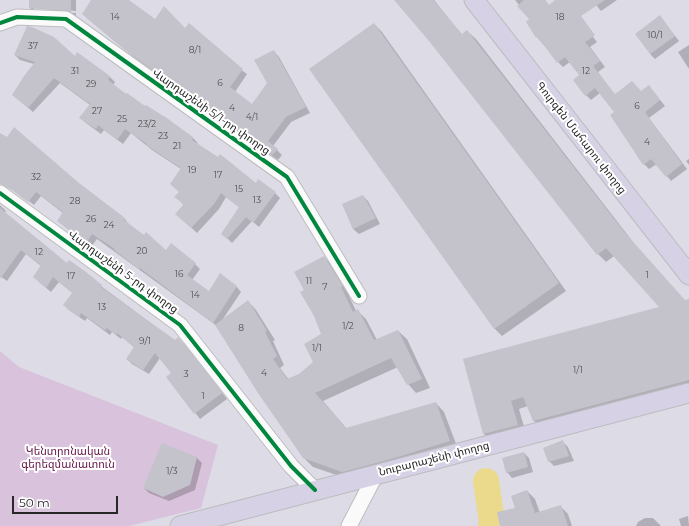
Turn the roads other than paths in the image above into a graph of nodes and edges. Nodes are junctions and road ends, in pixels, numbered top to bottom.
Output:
1 (474, 0) edge
2 (0, 24) edge
3 (0, 193) edge
4 (689, 275) edge
5 (359, 296) dead end
6 (689, 393) edge
7 (376, 474) junction
8 (315, 490) junction
9 (224, 520) edge
10 (180, 526) edge
11 (349, 526) edge

1 - 4 main road, Գուրգեն Մահարու փողոց
2 - 5 street, Վարդաշենի 5/1-րդ փողոց
3 - 8 street, Վարդաշենի 5-րդ փողոց
6 - 7 main road, Նուբարաշենի փողոց
7 - 8 main road, Նուբարաշենի փողոց
7 - 11 street
8 - 9 main road, Նուբարաշենի փողոց
9 - 10 main road, Նուբարաշենի փողոց

